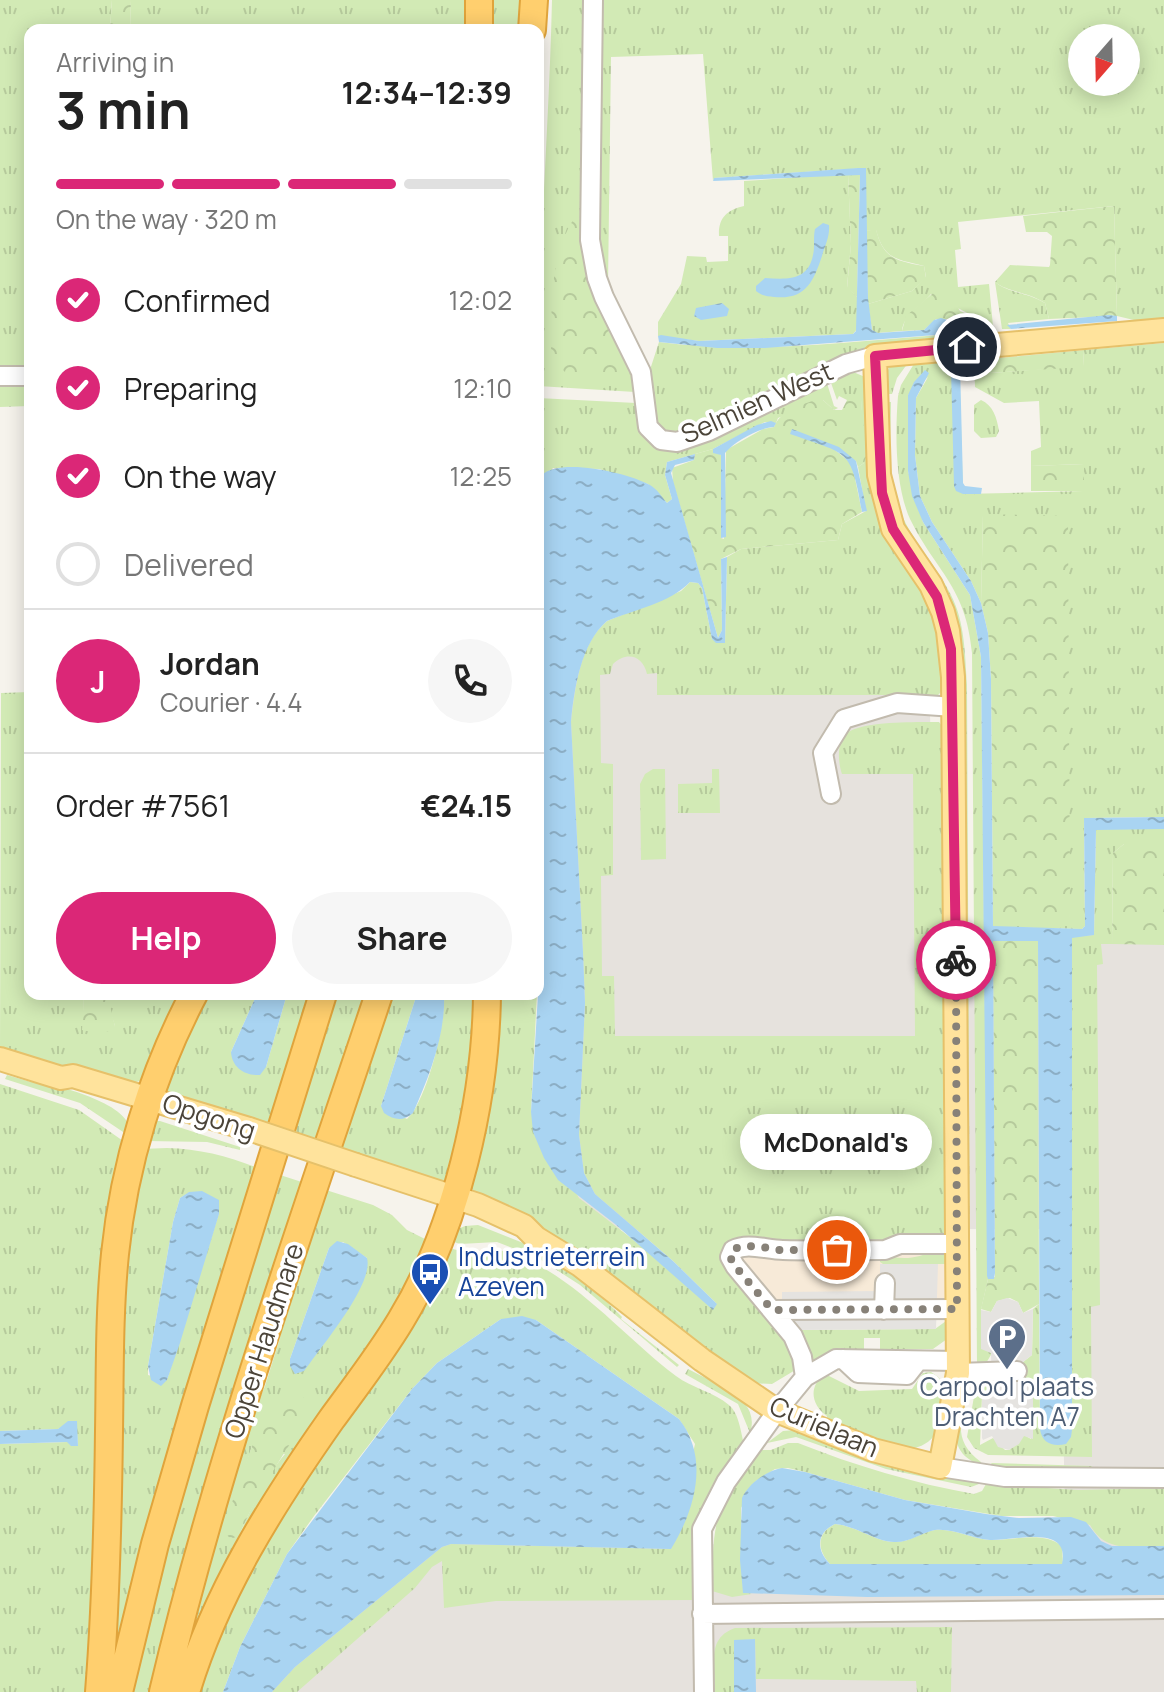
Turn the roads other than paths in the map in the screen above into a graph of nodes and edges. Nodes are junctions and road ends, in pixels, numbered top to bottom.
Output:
1 (479, 0) edge
2 (490, 0) edge
3 (527, 0) edge
4 (534, 0) edge
5 (593, 0) edge
6 (481, 24) edge
7 (483, 24) edge
8 (531, 24) edge
9 (532, 24) edge
10 (1164, 330) edge
11 (875, 356) junction
12 (0, 376) edge
13 (24, 376) edge
14 (954, 707) junction
15 (831, 794) dead end
16 (191, 1000) edge
17 (321, 1000) edge
18 (377, 1000) edge
19 (486, 1000) edge
20 (0, 1059) edge
21 (147, 1104) junction
22 (354, 1172) joint
23 (453, 1204) junction
24 (957, 1244) junction
25 (885, 1283) dead end
26 (957, 1309) junction
27 (772, 1310) junction
28 (884, 1310) junction
29 (958, 1367) junction
30 (1017, 1371) dead end
31 (805, 1377) junction
32 (777, 1411) junction
33 (940, 1467) junction
34 (1164, 1478) edge
35 (1164, 1609) edge
36 (702, 1614) junction
37 (99, 1692) edge
38 (119, 1692) edge
39 (163, 1692) edge
40 (186, 1692) edge
41 (704, 1692) edge

1 - 6 highway
2 - 7 street
3 - 8 street
4 - 9 highway
5 - 11 street, Selmien West
10 - 11 main road, Selmien West
11 - 14 main road
12 - 13 street
14 - 15 street
14 - 24 main road
16 - 21 highway
17 - 38 highway, Opper Haudmare
18 - 39 highway, Opper Haudmare
19 - 23 highway
20 - 21 main road, Opgong
21 - 22 main road, Opgong, bridge
21 - 37 highway
22 - 23 main road, Curielaan
23 - 32 main road, Curielaan
23 - 40 highway
24 - 26 main road
24 - 27 street
25 - 28 street
26 - 28 street
26 - 29 main road
27 - 28 street
27 - 31 street
29 - 30 street
29 - 31 street
29 - 33 main road
31 - 32 street
32 - 33 main road, Curielaan
32 - 36 street
33 - 34 street, Curielaan
35 - 36 street
36 - 41 street

